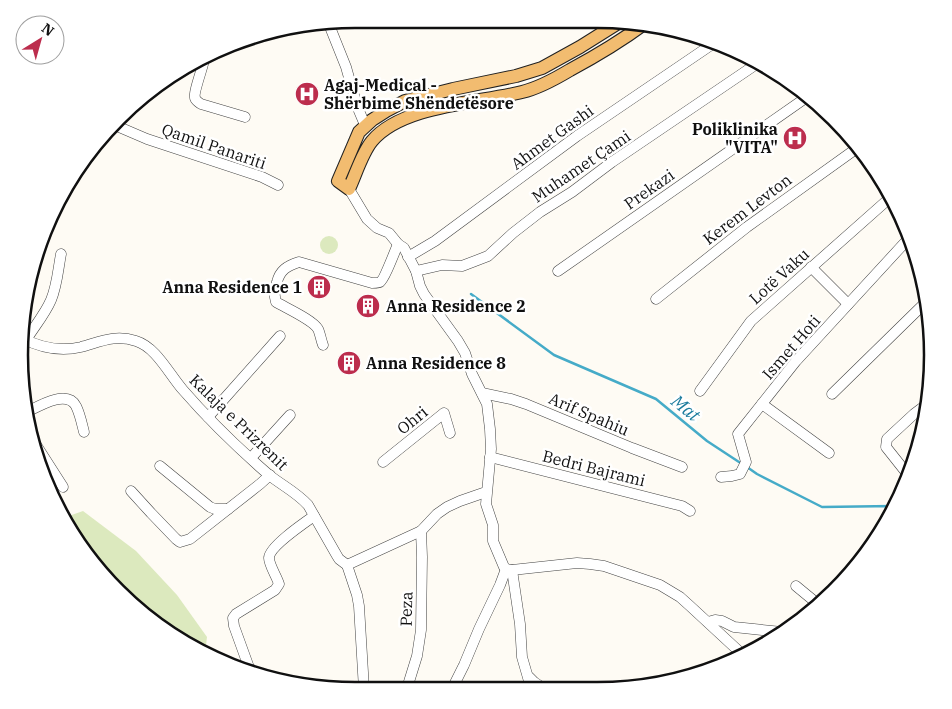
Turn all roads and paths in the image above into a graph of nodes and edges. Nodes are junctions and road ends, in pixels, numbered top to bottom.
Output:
1 (330, 28) edge
2 (610, 28) edge
3 (636, 30) edge
4 (709, 47) edge
5 (204, 64) edge
6 (753, 67) edge
7 (803, 100) edge
8 (245, 117) dead end
9 (365, 125) junction
10 (119, 127) edge
11 (853, 151) edge
12 (278, 185) dead end
13 (349, 189) junction
14 (886, 201) edge
15 (905, 243) edge
16 (398, 244) junction
17 (60, 254) dead end
18 (408, 257) junction
19 (811, 267) junction
20 (416, 271) junction
21 (558, 271) dead end
22 (656, 299) dead end
23 (848, 304) junction
24 (921, 307) edge
25 (28, 334) edge
26 (280, 336) dead end
27 (28, 341) edge
28 (323, 345) dead end
29 (700, 391) dead end
30 (482, 393) junction
31 (832, 394) dead end
32 (762, 404) junction
33 (32, 409) edge
34 (920, 410) edge
35 (290, 415) dead end
36 (208, 417) junction
37 (84, 432) dead end
38 (450, 433) dead end
39 (829, 454) dead end
40 (44, 456) edge
41 (490, 457) junction
42 (251, 458) junction
43 (383, 462) dead end
44 (160, 466) dead end
45 (682, 467) dead end
46 (904, 469) edge
47 (270, 475) junction
48 (721, 477) dead end
49 (63, 487) dead end
50 (131, 490) dead end
51 (486, 492) junction
52 (228, 509) junction
53 (690, 511) dead end
54 (314, 516) junction
55 (422, 531) junction
56 (347, 565) junction
57 (509, 569) junction
58 (796, 586) dead end
59 (813, 600) edge
60 (708, 622) junction
61 (772, 631) edge
62 (738, 650) edge
63 (248, 663) edge
64 (528, 676) junction
65 (364, 682) edge
66 (409, 682) edge
67 (456, 682) edge
68 (530, 682) edge
69 (534, 682) edge

1 - 9 street
2 - 9 main road
3 - 13 main road
4 - 18 street, Ahmet Gashi
5 - 8 street
6 - 20 street, Muhamet Çami
7 - 21 street, Prekazi
9 - 13 main road
10 - 12 street, Qamil Panariti
11 - 22 street, Kerem Levton
13 - 16 street
14 - 19 street, Lotë Vaku
15 - 23 street, Ismet Hoti
16 - 18 street
16 - 28 street
17 - 25 street, Kalaja e Prizrenit
18 - 20 street
19 - 23 street
19 - 29 street, Lotë Vaku
20 - 30 street
23 - 32 street, Ismet Hoti
24 - 31 street
26 - 36 street
27 - 36 street, Kalaja e Prizrenit
30 - 41 street
30 - 45 street, Arif Spahiu
32 - 39 street
32 - 48 street, Ismet Hoti
33 - 37 street
34 - 46 street
35 - 42 street
36 - 42 street, Kalaja e Prizrenit
38 - 43 street, Ohri
40 - 49 street
41 - 51 street
41 - 53 street, Bedri Bajrami
42 - 47 street, Kalaja e Prizrenit
44 - 52 street
47 - 52 street
47 - 54 street, Kalaja e Prizrenit
50 - 52 street
51 - 55 street
51 - 57 street
54 - 56 street, Kalaja e Prizrenit
54 - 63 street
55 - 56 street
55 - 66 street, Peza
56 - 65 street, Kalaja e Prizrenit
57 - 60 street
57 - 64 street
57 - 67 street
58 - 59 street
60 - 61 street
60 - 62 street
64 - 68 street
64 - 69 street

